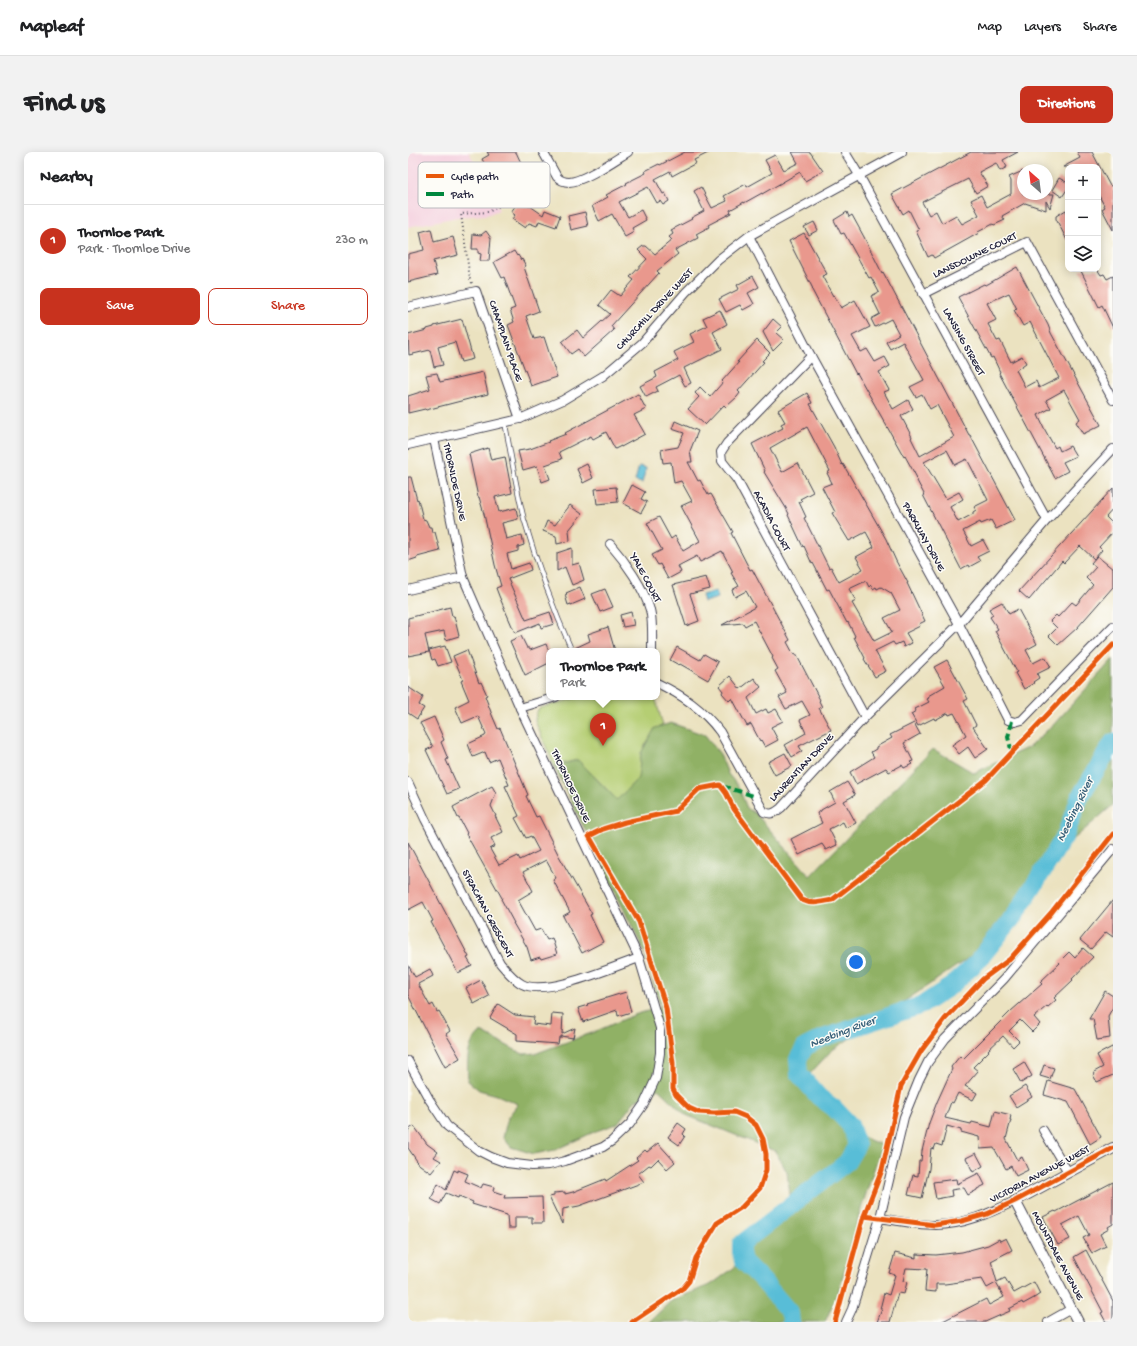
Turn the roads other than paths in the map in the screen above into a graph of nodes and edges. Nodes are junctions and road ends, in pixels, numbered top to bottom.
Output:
1 (543, 152) edge
2 (628, 152) edge
3 (845, 152) edge
4 (902, 152) edge
5 (549, 162) edge
6 (550, 164) edge
7 (859, 175) junction
8 (750, 236) junction
9 (923, 294) junction
10 (408, 307) edge
11 (810, 356) junction
12 (1113, 400) edge
13 (520, 419) junction
14 (505, 422) junction
15 (434, 439) junction
16 (408, 445) edge
17 (1113, 449) edge
18 (1047, 520) junction
19 (610, 544) dead end
20 (463, 577) junction
21 (408, 590) edge
22 (959, 624) junction
23 (1113, 626) edge
24 (571, 648) edge
25 (652, 648) edge
26 (660, 684) edge
27 (546, 700) edge
28 (520, 708) junction
29 (864, 717) junction
30 (408, 782) edge
31 (1113, 849) edge
32 (639, 958) junction
33 (408, 1061) edge
34 (1043, 1130) dead end
35 (1113, 1148) edge
36 (1068, 1172) junction
37 (1015, 1201) junction
38 (880, 1218) junction
39 (1071, 1309) junction
40 (846, 1322) edge
41 (1048, 1322) edge
42 (1078, 1322) edge

1 - 5 street
2 - 6 street
3 - 7 street, LANSING STREET
4 - 7 street, CHURCHILL DRIVE WEST
7 - 8 street, CHURCHILL DRIVE WEST
7 - 9 street, LANSING STREET
8 - 11 street, PARKWAY DRIVE
8 - 13 street, CHURCHILL DRIVE WEST
9 - 12 street, LANSDOWNE COURT
9 - 18 street, LANSING STREET
10 - 13 street, CHAMPLAIN PLACE
11 - 22 street, PARKWAY DRIVE
11 - 29 street, ACADIA COURT
13 - 14 street, CHURCHILL DRIVE WEST
14 - 15 street, CHURCHILL DRIVE WEST
14 - 24 lane
15 - 16 street, CHURCHILL DRIVE WEST
15 - 20 street, THORNLOE DRIVE
17 - 18 street
18 - 22 street
19 - 25 street, YALE COURT
20 - 21 street
20 - 28 street, THORNLOE DRIVE
22 - 23 street, PARKWAY DRIVE
22 - 29 street, LAURENTIAN DRIVE
26 - 29 street, LAURENTIAN DRIVE
27 - 28 street
28 - 32 street, THORNLOE DRIVE
30 - 32 street, STRACHAN CRESCENT
31 - 38 street
32 - 33 street, THORNLOE DRIVE
34 - 36 street
35 - 36 street, VICTORIA AVENUE WEST
36 - 37 street, VICTORIA AVENUE WEST
37 - 38 street, VICTORIA AVENUE WEST
37 - 39 street, MOUNTDALE AVENUE
38 - 40 street
39 - 41 street
39 - 42 street, MOUNTDALE AVENUE

